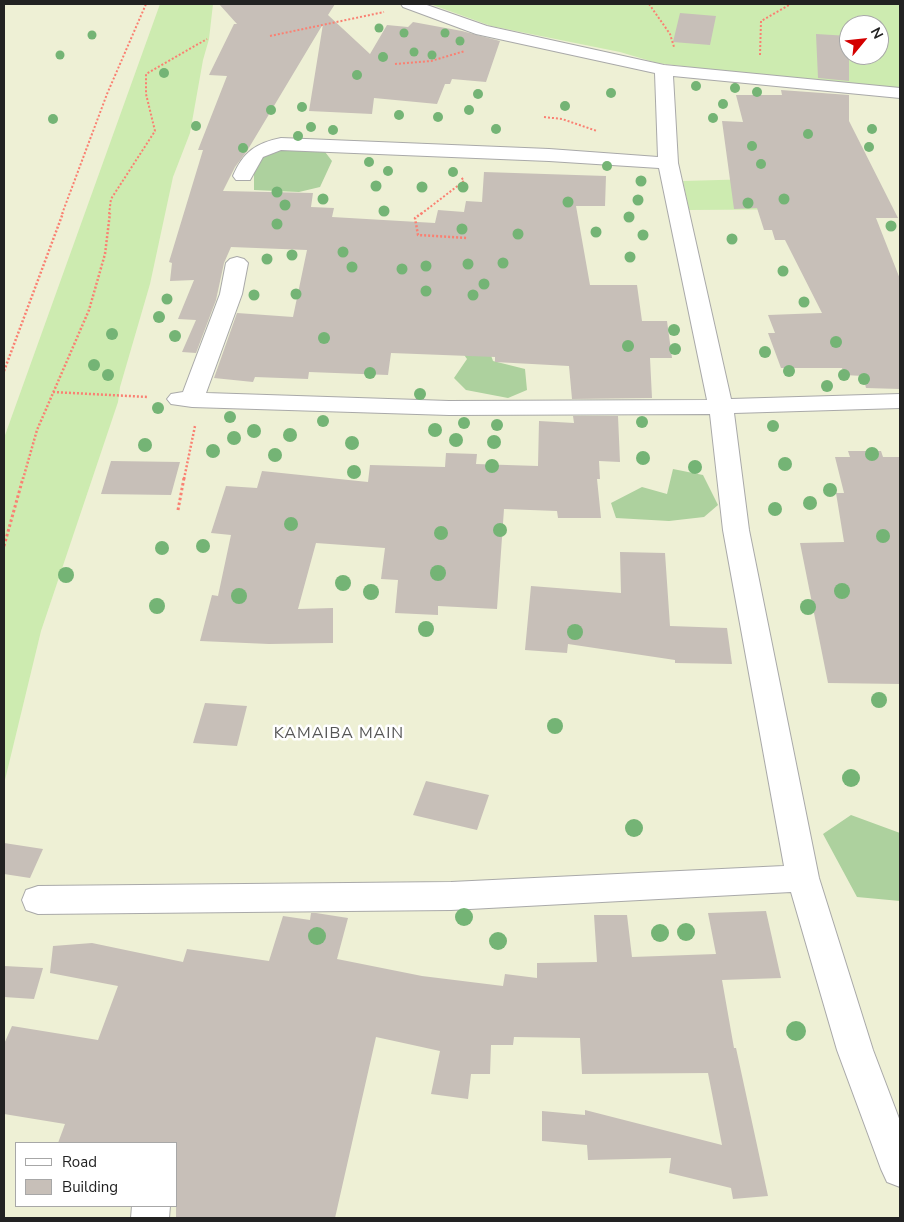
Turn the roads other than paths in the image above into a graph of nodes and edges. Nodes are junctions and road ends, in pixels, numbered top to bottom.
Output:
1 (411, 4) edge
2 (664, 70) junction
3 (900, 93) edge
4 (668, 164) junction
5 (243, 176) dead end
6 (236, 263) dead end
7 (900, 401) edge
8 (721, 408) junction
9 (803, 878) junction
10 (38, 900) dead end
11 (900, 1169) edge

1 - 2 street
2 - 3 street
2 - 4 street
4 - 5 street
4 - 8 street
6 - 8 street
7 - 8 street
8 - 9 street
9 - 10 street
9 - 11 street

